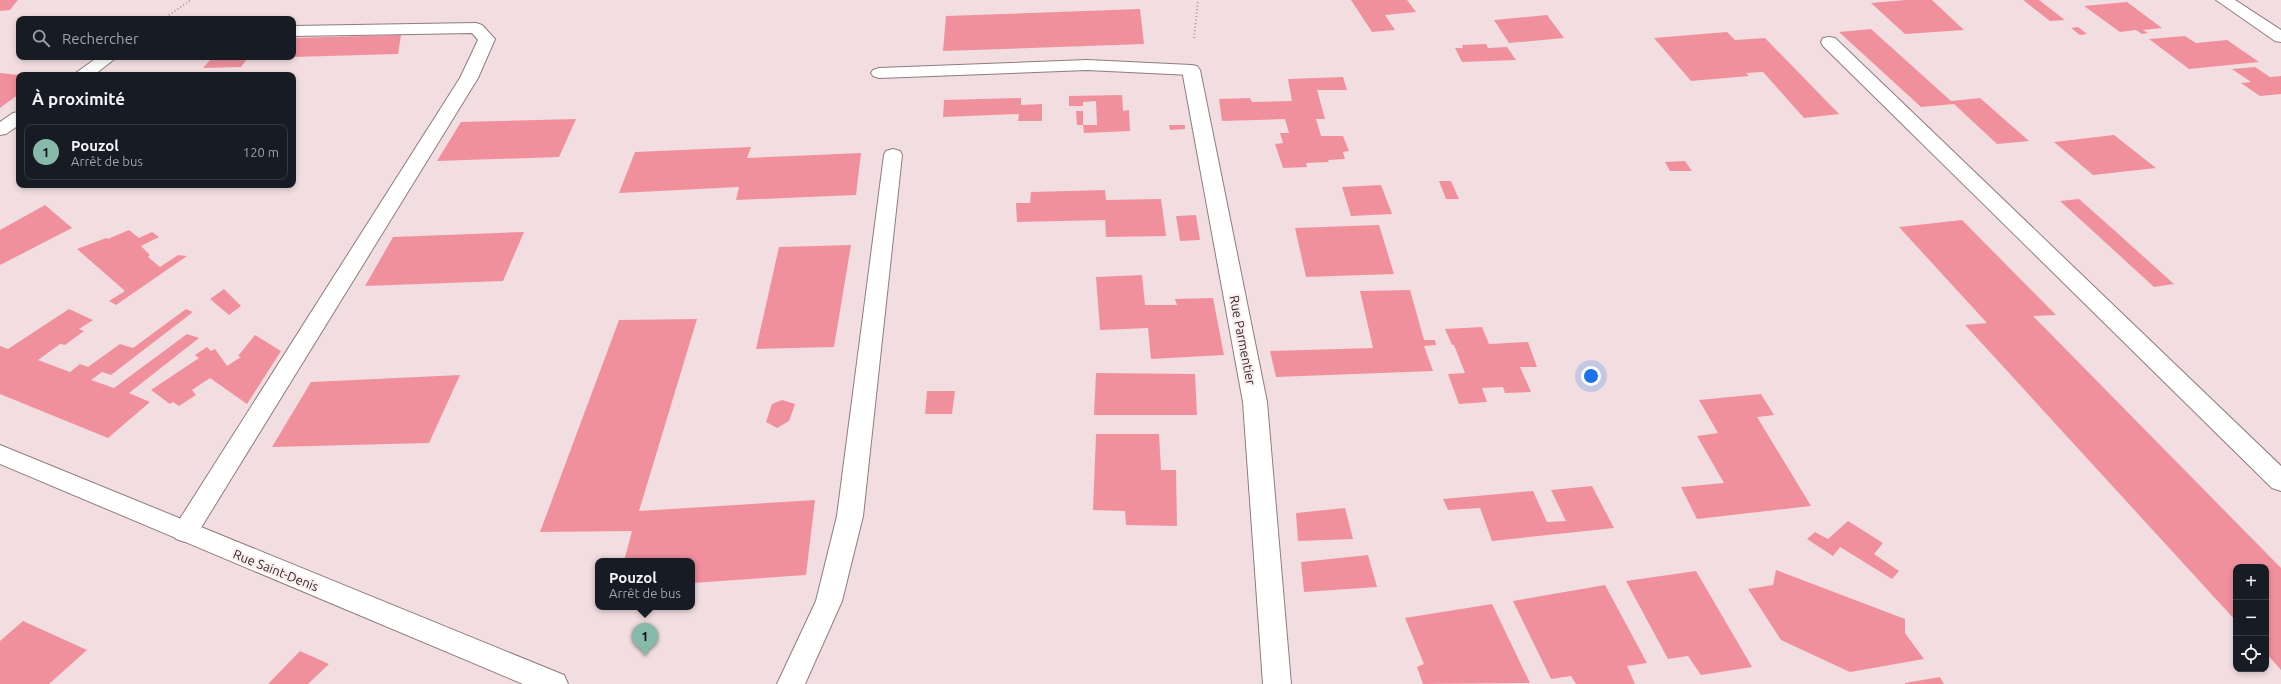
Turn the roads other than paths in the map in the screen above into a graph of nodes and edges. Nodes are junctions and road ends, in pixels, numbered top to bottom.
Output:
1 (2224, 0) edge
2 (296, 31) edge
3 (2281, 37) edge
4 (1829, 42) dead end
5 (104, 60) edge
6 (1191, 70) joint
7 (86, 72) edge
8 (879, 73) dead end
9 (16, 119) edge
10 (0, 130) edge
11 (893, 155) dead end
12 (0, 454) edge
13 (2281, 481) edge
14 (185, 532) junction
15 (554, 684) edge
16 (790, 684) edge
17 (1277, 684) edge

1 - 3 street
2 - 14 street
4 - 13 street
5 - 7 street
6 - 8 lane
6 - 17 street, Rue Parmentier
9 - 10 street
11 - 16 street
12 - 14 street, Rue Saint-Denis
14 - 15 street, Rue Saint-Denis

